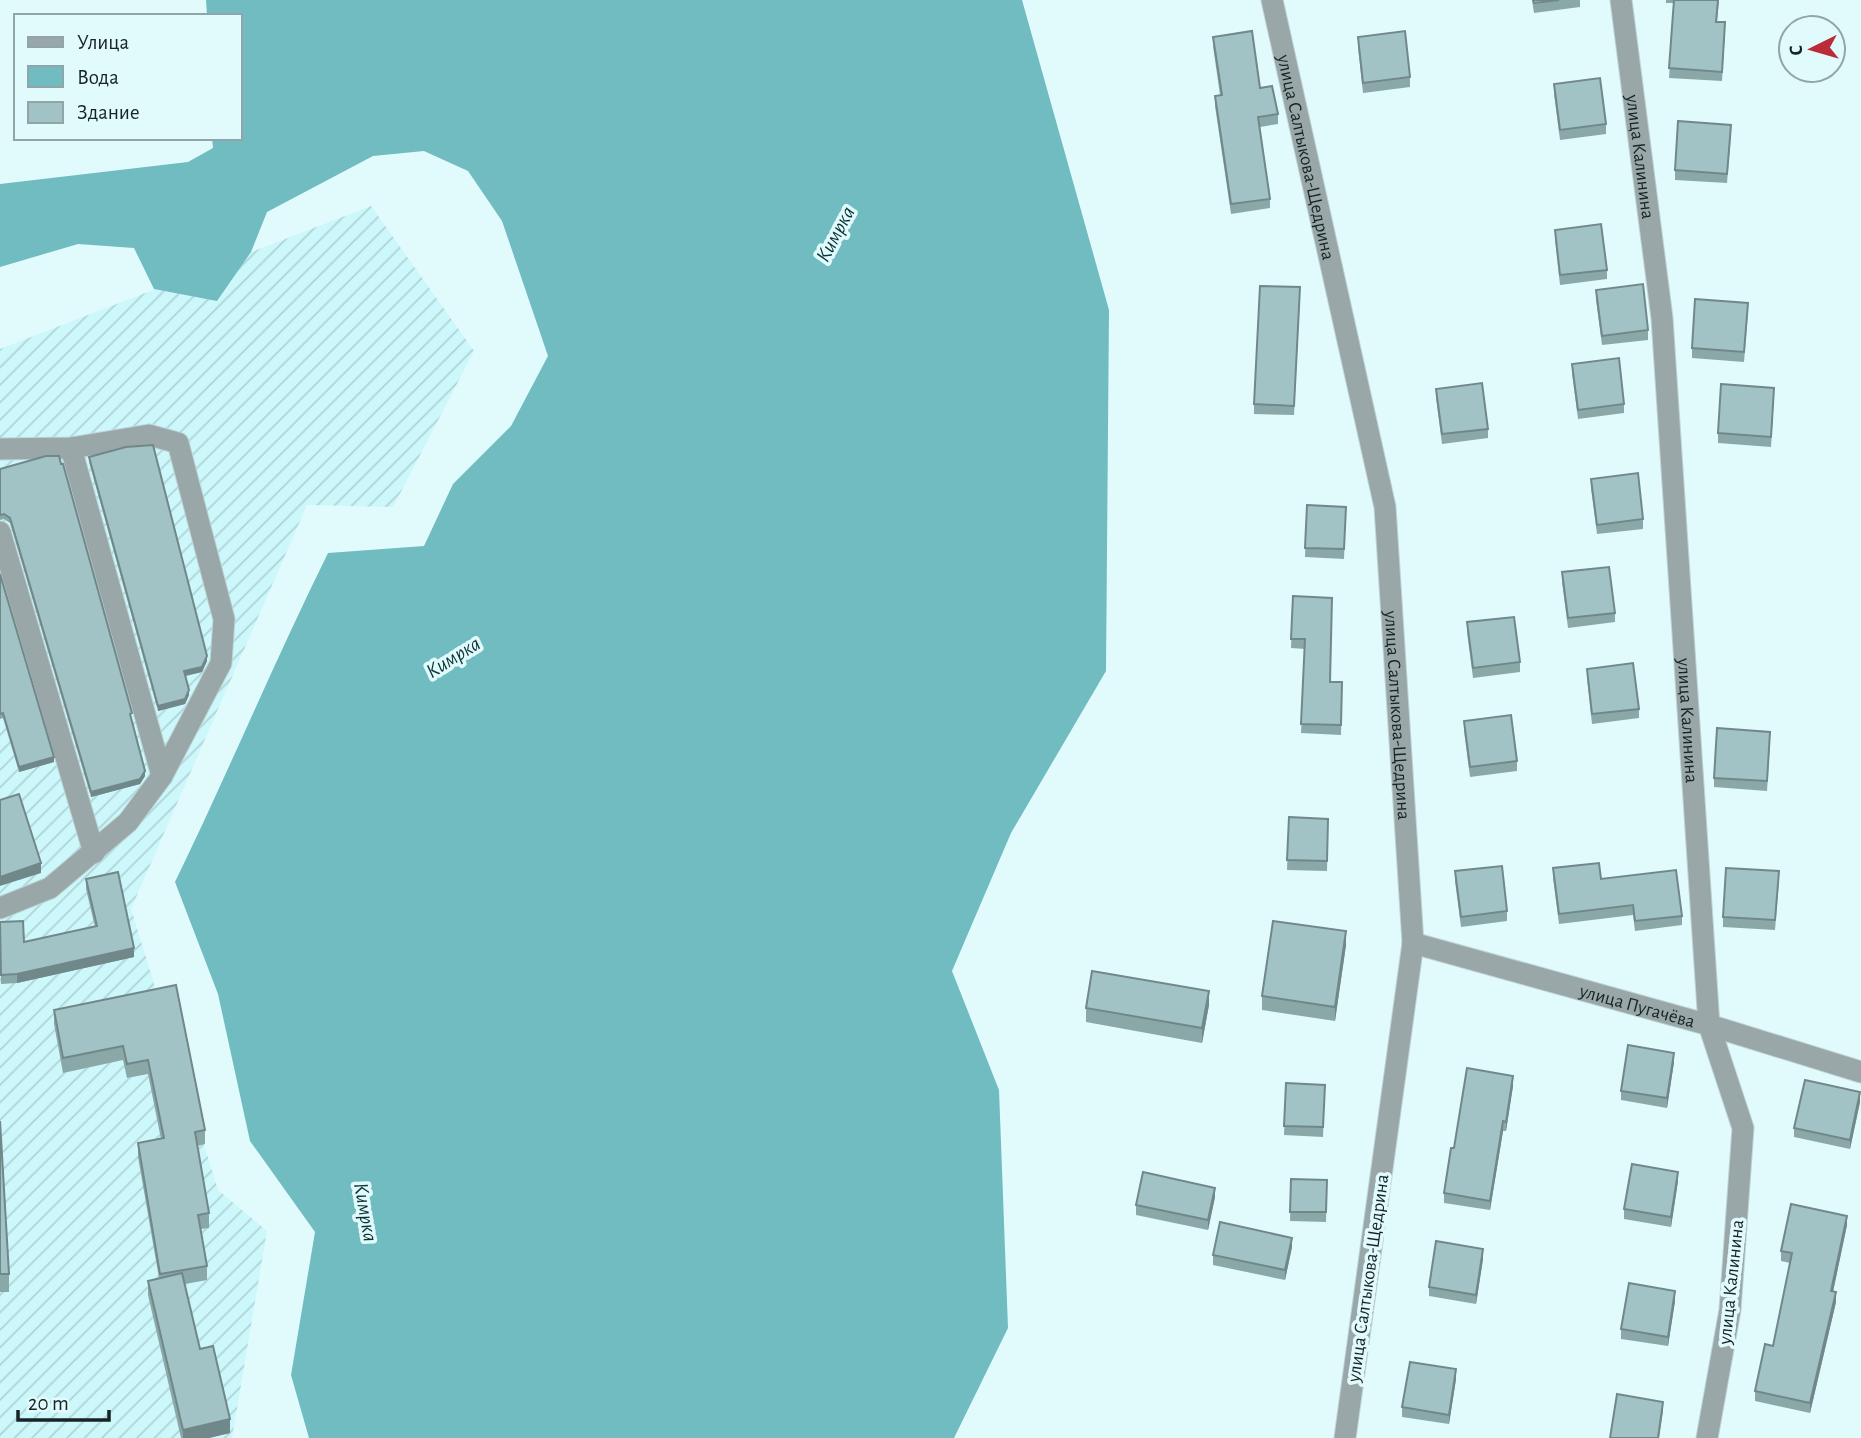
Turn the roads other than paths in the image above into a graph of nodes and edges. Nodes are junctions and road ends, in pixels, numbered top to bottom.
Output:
1 (1272, 0) edge
2 (1621, 0) edge
3 (71, 448) junction
4 (0, 449) edge
5 (0, 532) edge
6 (162, 776) junction
7 (94, 853) junction
8 (0, 908) edge
9 (1413, 943) junction
10 (1709, 1025) junction
11 (1861, 1072) edge
12 (1345, 1438) edge
13 (1707, 1438) edge

1 - 9 street, улица Салтыкова-Щедрина
2 - 10 street, улица Калинина
3 - 4 street
3 - 6 street
3 - 6 street
5 - 7 street
6 - 7 street
7 - 8 street
9 - 10 street, улица Пугачёва
9 - 12 street, улица Салтыкова-Щедрина
10 - 11 street, улица Пугачёва
10 - 13 street, улица Калинина

